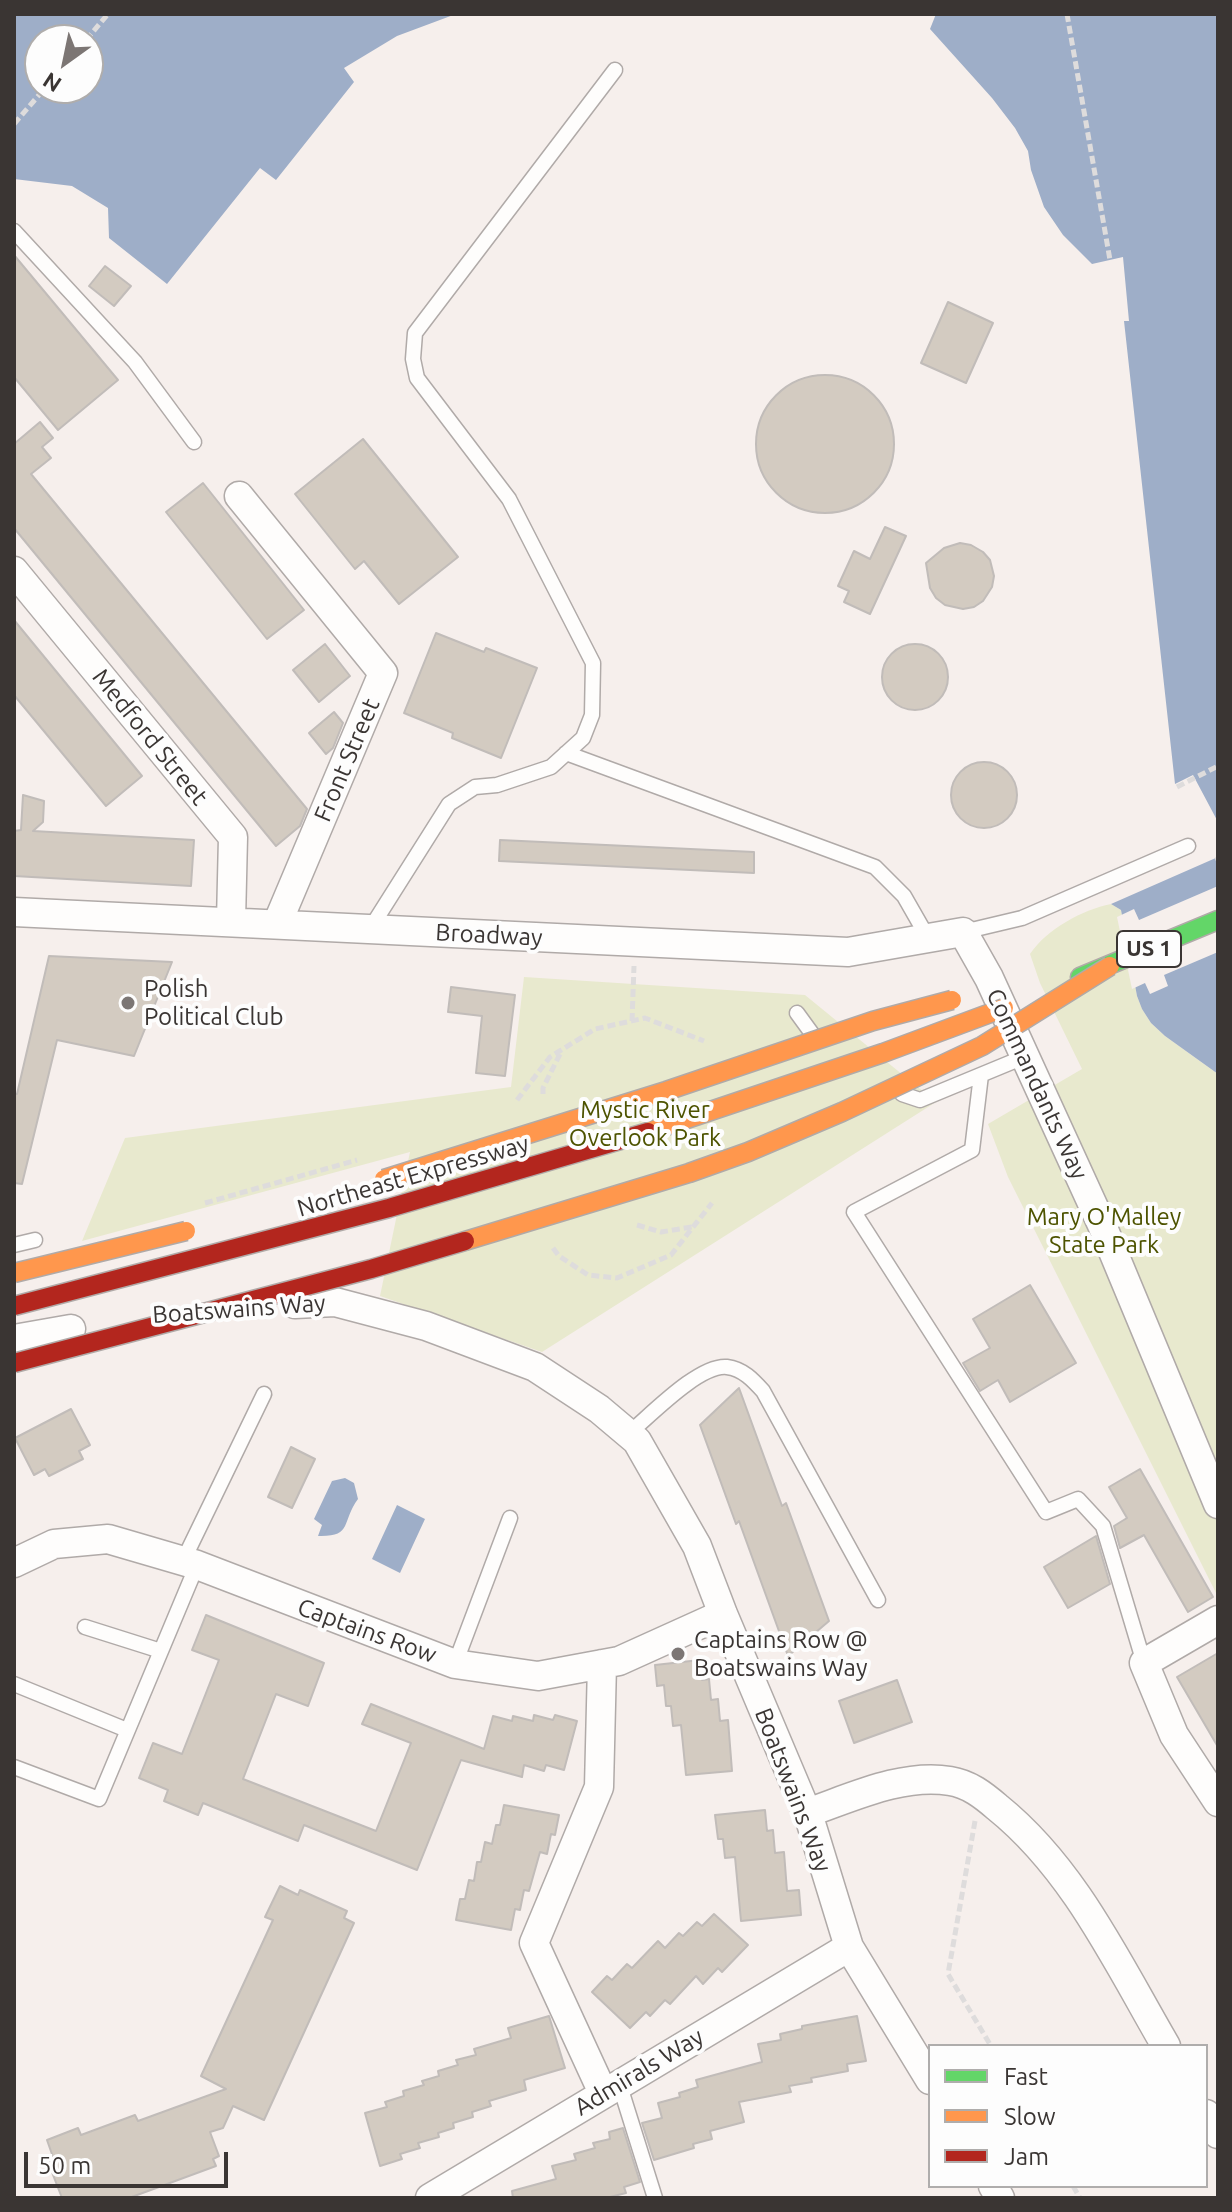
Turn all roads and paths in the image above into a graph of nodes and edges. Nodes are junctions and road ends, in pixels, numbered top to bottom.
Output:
1 (1067, 14) edge
2 (615, 70) dead end
3 (31, 104) edge
4 (14, 124) edge
5 (14, 231) edge
6 (1110, 260) dead end
7 (194, 442) dead end
8 (239, 496) dead end
9 (14, 571) edge
10 (566, 753) junction
11 (1218, 766) edge
12 (1177, 787) dead end
13 (1188, 846) dead end
14 (14, 912) edge
15 (1218, 920) edge
16 (231, 921) junction
17 (277, 924) junction
18 (370, 929) junction
19 (963, 932) junction
20 (928, 938) junction
21 (635, 942) junction
22 (1110, 966) junction
23 (1080, 977) junction
24 (1051, 982) dead end
25 (1008, 990) dead end
26 (797, 1013) dead end
27 (632, 1021) dead end
28 (1024, 1057) junction
29 (981, 1075) junction
30 (366, 1157) dead end
31 (366, 1184) dead end
32 (204, 1203) dead end
33 (203, 1227) dead end
34 (35, 1240) dead end
35 (14, 1245) edge
36 (14, 1273) edge
37 (14, 1306) edge
38 (14, 1339) edge
39 (14, 1363) edge
40 (264, 1394) dead end
41 (628, 1434) junction
42 (1218, 1504) edge
43 (510, 1518) dead end
44 (14, 1563) edge
45 (190, 1563) junction
46 (878, 1600) dead end
47 (723, 1614) junction
48 (1218, 1620) edge
49 (85, 1627) dead end
50 (161, 1651) junction
51 (1144, 1663) junction
52 (455, 1664) junction
53 (602, 1664) junction
54 (14, 1684) edge
55 (127, 1730) junction
56 (14, 1767) edge
57 (979, 1793) junction
58 (1218, 1802) edge
59 (807, 1813) junction
60 (849, 1947) junction
61 (990, 2044) edge
62 (1165, 2044) edge
63 (928, 2077) edge
64 (611, 2088) junction
65 (430, 2198) edge
66 (655, 2198) edge

1 - 6 path
2 - 10 lane
3 - 4 path
5 - 7 lane
8 - 17 street, Front Street
9 - 16 street, Medford Street
10 - 18 lane
10 - 20 lane
11 - 12 path
13 - 19 lane
14 - 16 street, Broadway
15 - 22 highway, US 1
15 - 23 highway, US 1, bridge
16 - 17 street, Broadway
17 - 18 street, Broadway
18 - 21 street, Broadway
19 - 20 street, Broadway
19 - 28 street, Commandants Way
20 - 21 street, Broadway
21 - 27 path
22 - 37 highway, Northeast Expressway / US 1, bridge
22 - 39 highway, bridge
23 - 24 highway
23 - 37 highway, Northeast Expressway / US 1, bridge
25 - 31 highway, bridge
26 - 29 lane
28 - 29 lane
28 - 42 street, Commandants Way
29 - 51 lane
30 - 32 path
33 - 36 highway, bridge
34 - 35 lane
38 - 41 street, Boatswains Way
40 - 45 lane
41 - 46 lane
41 - 47 street, Boatswains Way
43 - 52 lane
44 - 45 street, Captains Row
45 - 50 lane
45 - 52 street, Captains Row
47 - 53 street, Captains Row
47 - 59 street, Boatswains Way
48 - 51 street
49 - 50 lane
50 - 55 lane
51 - 58 street
52 - 53 street, Captains Row
53 - 64 street
54 - 55 lane
55 - 56 lane
57 - 59 street
57 - 61 path
57 - 62 street
59 - 60 street, Boatswains Way
60 - 63 street, Boatswains Way
60 - 64 street, Admirals Way
64 - 65 street, Admirals Way
64 - 66 lane

